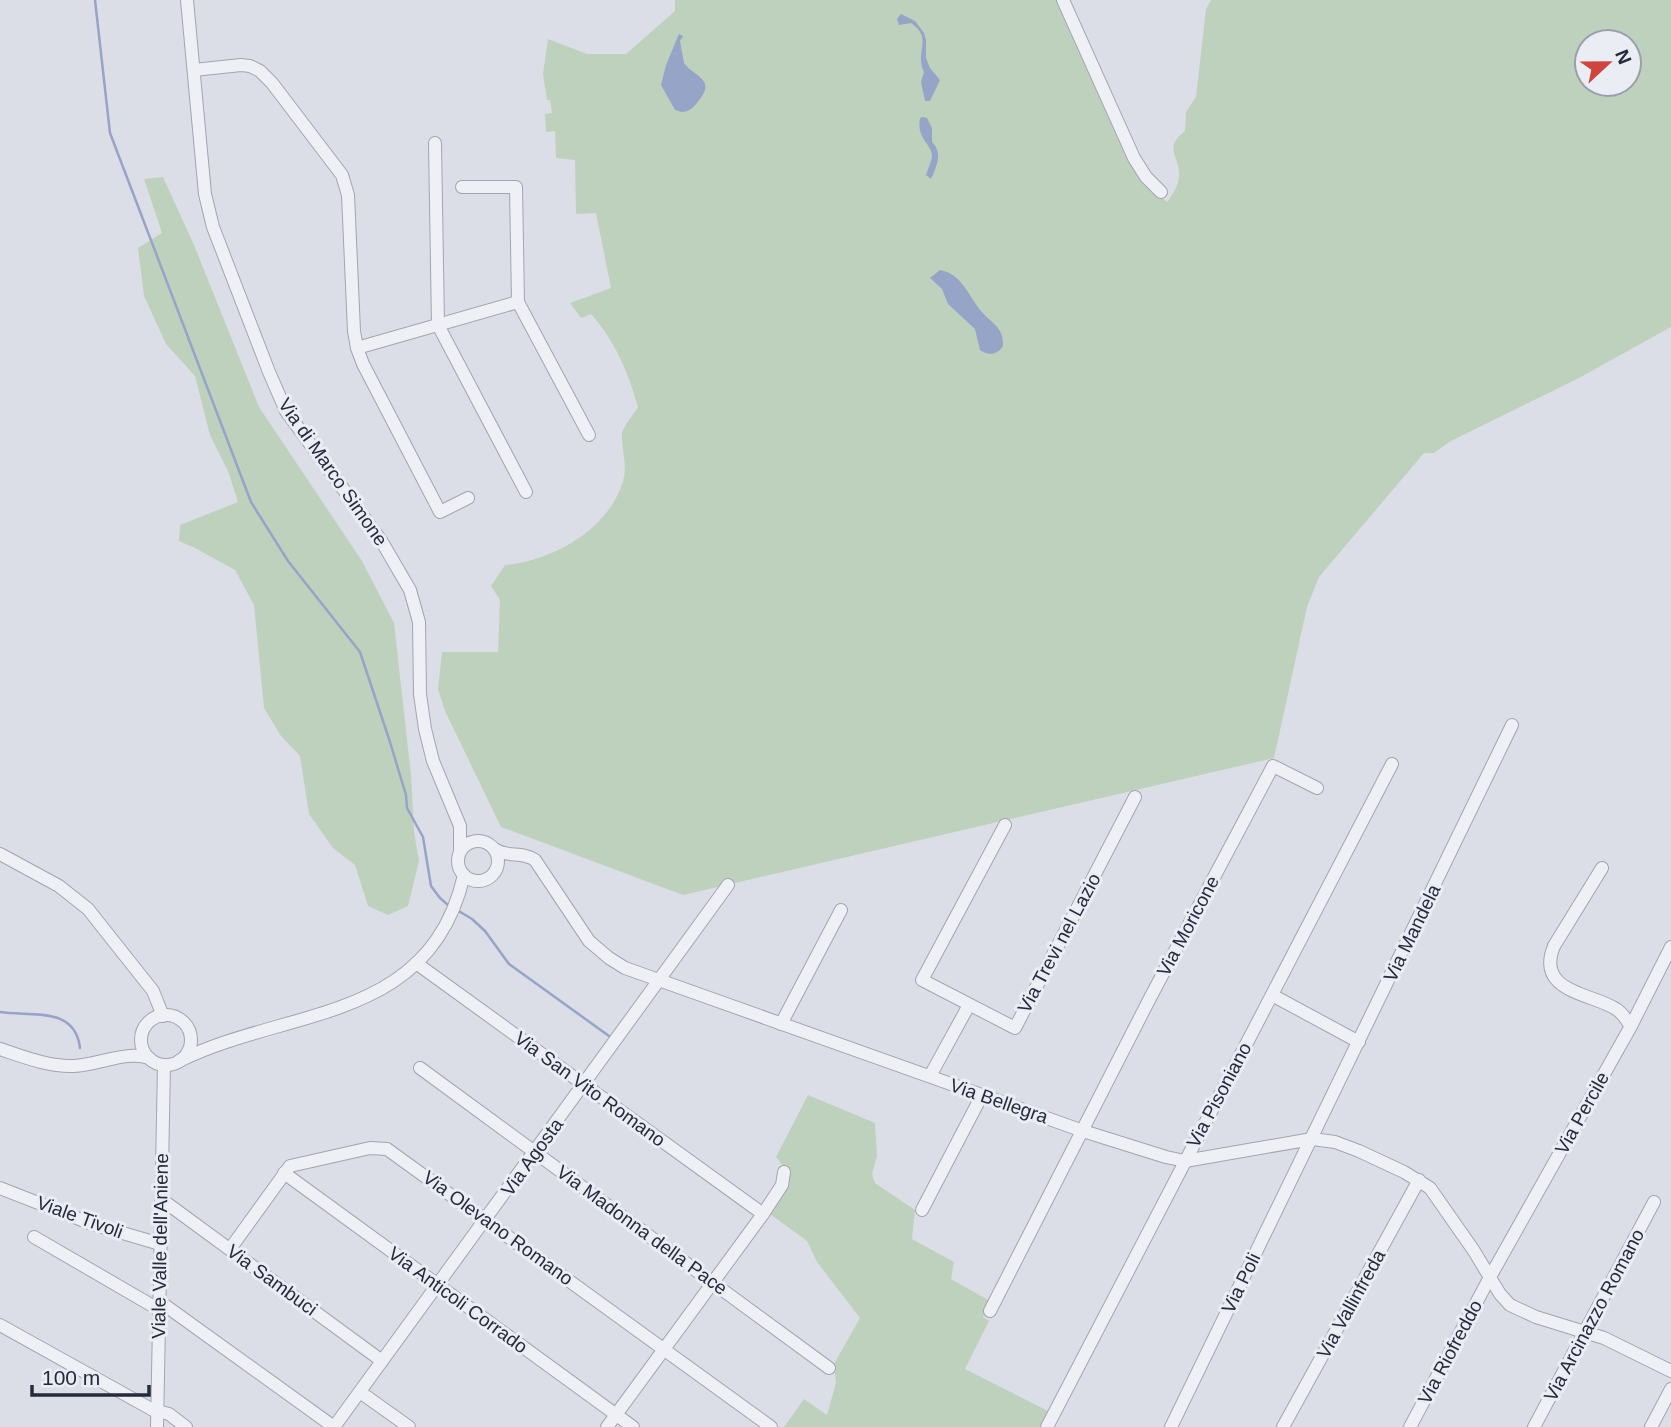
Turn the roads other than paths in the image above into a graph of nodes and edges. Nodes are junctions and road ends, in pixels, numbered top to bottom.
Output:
1 (187, 0) edge
2 (1063, 0) edge
3 (194, 70) junction
4 (435, 143) dead end
5 (462, 187) dead end
6 (1161, 192) dead end
7 (518, 302) junction
8 (438, 325) junction
9 (357, 348) junction
10 (589, 435) dead end
11 (526, 492) dead end
12 (468, 498) dead end
13 (1512, 725) dead end
14 (1392, 764) dead end
15 (1317, 788) dead end
16 (1135, 797) dead end
17 (457, 819) junction
18 (1005, 825) dead end
19 (483, 842) junction
20 (494, 849) junction
21 (460, 851) junction
22 (0, 854) edge
23 (514, 855) junction
24 (497, 865) junction
25 (1602, 868) dead end
26 (464, 876) junction
27 (482, 881) junction
28 (728, 885) dead end
29 (458, 902) junction
30 (841, 910) dead end
31 (1671, 947) edge
32 (416, 963) junction
33 (658, 981) junction
34 (1272, 995) junction
35 (970, 1004) junction
36 (163, 1016) junction
37 (781, 1024) junction
38 (1631, 1026) junction
39 (190, 1034) junction
40 (142, 1036) junction
41 (225, 1041) junction
42 (1359, 1042) junction
43 (0, 1049) edge
44 (121, 1057) junction
45 (149, 1058) junction
46 (179, 1061) junction
47 (164, 1065) junction
48 (420, 1068) dead end
49 (930, 1076) junction
50 (584, 1084) junction
51 (982, 1095) junction
52 (1083, 1131) junction
53 (1311, 1139) junction
54 (535, 1153) junction
55 (1185, 1161) junction
56 (784, 1172) dead end
57 (284, 1173) junction
58 (1419, 1180) junction
59 (0, 1188) edge
60 (160, 1199) junction
61 (1654, 1202) dead end
62 (922, 1210) dead end
63 (764, 1214) junction
64 (486, 1219) junction
65 (34, 1237) dead end
66 (160, 1244) junction
67 (230, 1249) junction
68 (1490, 1277) junction
69 (713, 1281) junction
70 (438, 1285) junction
71 (159, 1305) junction
72 (990, 1311) dead end
73 (0, 1325) edge
74 (1585, 1331) junction
75 (664, 1350) junction
76 (382, 1361) junction
77 (829, 1368) dead end
78 (1671, 1371) edge
79 (1671, 1389) edge
80 (360, 1392) junction
81 (163, 1413) junction
82 (616, 1415) junction
83 (157, 1427) edge
84 (186, 1427) edge
85 (334, 1427) edge
86 (409, 1427) edge
87 (607, 1427) edge
88 (633, 1427) edge
89 (771, 1427) edge
90 (1047, 1427) edge
91 (1171, 1427) edge
92 (1283, 1427) edge
93 (1410, 1427) edge
94 (1534, 1427) edge
95 (1651, 1427) edge

1 - 3 street, Via di Marco Simone
2 - 6 street
3 - 9 street
3 - 17 street, Via di Marco Simone
4 - 8 street
5 - 7 street
7 - 8 street
7 - 10 street
8 - 9 street
8 - 11 street
9 - 12 street
13 - 42 street, Via Mandela
14 - 34 street, Via Pisoniano
15 - 52 street, Via Moricone
16 - 35 street, Via Trevi nel Lazio
17 - 19 street, Via di Marco Simone
17 - 21 street, Via di Marco Simone
18 - 35 street, Via Trevi nel Lazio
19 - 20 street
19 - 21 street
20 - 23 street, Via Bellegra
20 - 24 street
21 - 26 street
22 - 36 street
23 - 24 street
23 - 33 street, Via Bellegra
24 - 27 street
25 - 38 street
26 - 27 street
26 - 29 street
27 - 29 street
28 - 33 street, Via Agosta
29 - 32 street
30 - 37 street
31 - 38 street, Via Percile
32 - 41 street
32 - 50 street, Via San Vito Romano
33 - 37 street, Via Bellegra
33 - 50 street, Via Agosta
34 - 42 street
34 - 55 street, Via Pisoniano
35 - 49 street
36 - 39 street
36 - 40 street
37 - 49 street, Via Bellegra
38 - 68 street, Via Percile
39 - 41 street
39 - 46 street
40 - 44 street
40 - 45 street
41 - 46 street
42 - 53 street, Via Mandela
43 - 44 street
44 - 45 street
45 - 47 street
46 - 47 street
47 - 60 street, Viale Valle dell'Aniene
48 - 54 street, Via Madonna della Pace
49 - 51 street, Via Bellegra
50 - 54 street, Via Agosta
50 - 63 street, Via San Vito Romano
51 - 52 street, Via Bellegra
51 - 62 street
52 - 55 street, Via Bellegra
52 - 72 street
53 - 55 street, Via Bellegra
53 - 58 street, Via Bellegra
53 - 91 street, Via Poli
54 - 64 street, Via Agosta
54 - 69 street, Via Madonna della Pace
55 - 90 street, Via Pisoniano
56 - 63 street
57 - 64 street, Via Olevano Romano
57 - 67 street
57 - 70 street, Via Anticoli Corrado
58 - 68 street, Via Bellegra
58 - 92 street, Via Vallinfreda
59 - 66 street, Viale Tivoli
60 - 66 street, Viale Valle dell'Aniene
60 - 67 street, Via Sambuci
61 - 74 street, Via Arcinazzo Romano
63 - 69 street
64 - 70 street, Via Agosta
64 - 75 street, Via Olevano Romano
65 - 71 street
66 - 71 street, Viale Valle dell'Aniene
67 - 76 street, Via Sambuci
68 - 74 street, Via Bellegra
68 - 93 street, Via Riofreddo
69 - 75 street
69 - 77 street, Via Madonna della Pace
70 - 76 street, Via Agosta
70 - 82 street, Via Anticoli Corrado
71 - 81 street, Viale Valle dell'Aniene
71 - 85 street
73 - 81 street
74 - 78 street, Via Bellegra
74 - 94 street, Via Arcinazzo Romano
75 - 82 street
75 - 89 street, Via Olevano Romano
76 - 80 street, Via Agosta
79 - 95 street
80 - 85 street, Via Agosta
80 - 86 street
81 - 83 street, Viale Valle dell'Aniene
81 - 84 street
82 - 87 street
82 - 88 street, Via Anticoli Corrado

